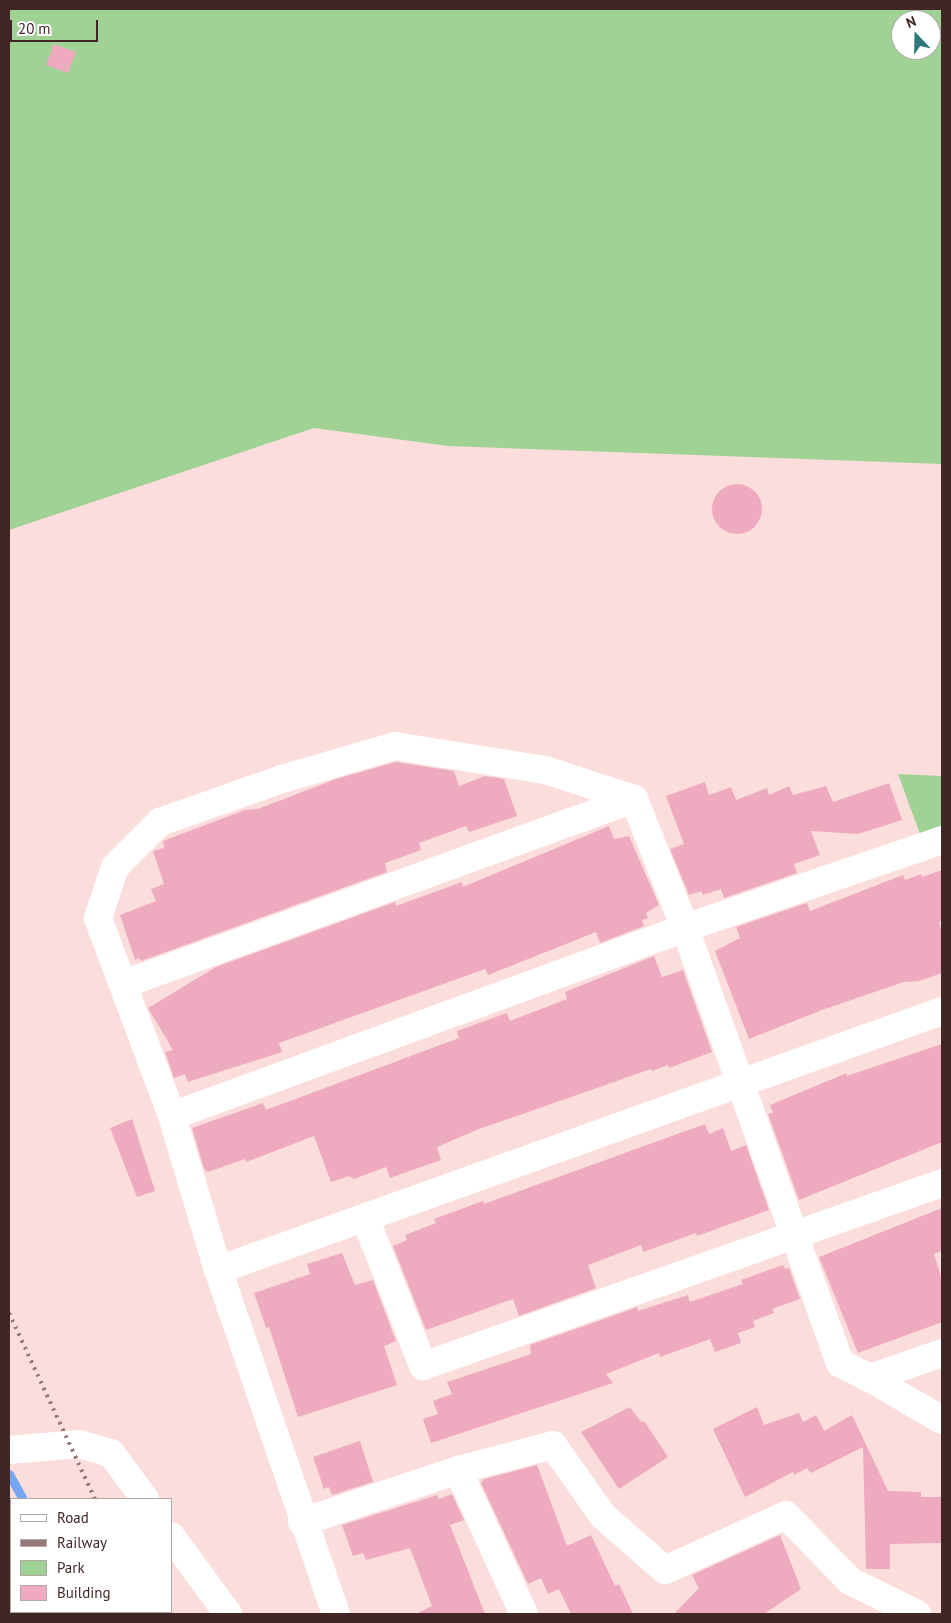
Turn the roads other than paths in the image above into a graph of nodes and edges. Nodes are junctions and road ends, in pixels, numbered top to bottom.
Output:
1 (634, 800) junction
2 (942, 840) edge
3 (685, 928) junction
4 (124, 984) junction
5 (942, 1010) edge
6 (738, 1082) junction
7 (172, 1116) junction
8 (942, 1183) edge
9 (366, 1220) junction
10 (797, 1234) junction
11 (218, 1270) junction
12 (942, 1353) edge
13 (870, 1378) junction
14 (942, 1420) edge
15 (9, 1450) edge
16 (458, 1470) junction
17 (144, 1498) edge
18 (302, 1522) junction
19 (172, 1537) edge
20 (228, 1614) edge
21 (336, 1614) edge
22 (524, 1614) edge
23 (917, 1614) edge

1 - 3 street
1 - 4 street
1 - 4 street
2 - 3 street
3 - 6 street
3 - 7 street
4 - 7 street
5 - 6 street
6 - 9 street
6 - 10 street
7 - 11 street
8 - 10 street
9 - 10 street
9 - 11 street
10 - 13 street
11 - 18 street
12 - 13 street
13 - 14 street
15 - 17 street
16 - 18 street
16 - 22 street
16 - 23 street
18 - 21 street
19 - 20 street

